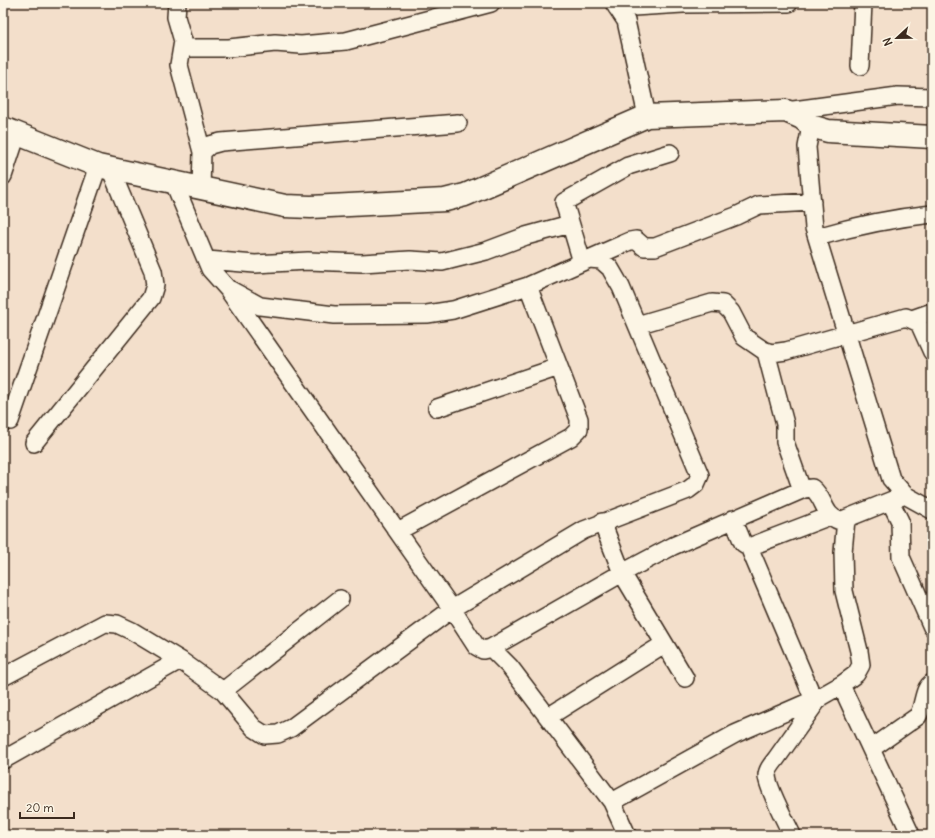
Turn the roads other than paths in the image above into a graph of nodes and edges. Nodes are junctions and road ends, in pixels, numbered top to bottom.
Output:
1 (177, 3) edge
2 (492, 3) edge
3 (789, 3) edge
4 (863, 3) edge
5 (616, 5) edge
6 (184, 48) junction
7 (860, 66) dead end
8 (932, 97) edge
9 (786, 111) junction
10 (647, 116) junction
11 (458, 123) dead end
12 (811, 126) junction
13 (10, 131) edge
14 (932, 137) edge
15 (202, 152) junction
16 (670, 153) dead end
17 (104, 167) junction
18 (3, 176) edge
19 (174, 184) junction
20 (201, 188) junction
21 (812, 202) junction
22 (932, 214) edge
23 (570, 224) junction
24 (817, 237) junction
25 (207, 260) junction
26 (585, 260) junction
27 (528, 286) junction
28 (227, 288) junction
29 (932, 312) edge
30 (912, 319) junction
31 (637, 325) junction
32 (847, 334) junction
33 (766, 352) junction
34 (932, 352) edge
35 (559, 368) junction
36 (437, 408) dead end
37 (10, 421) dead end
38 (34, 443) dead end
39 (802, 490) junction
40 (897, 498) junction
41 (932, 510) edge
42 (838, 517) junction
43 (733, 519) junction
44 (602, 522) junction
45 (398, 531) junction
46 (748, 547) junction
47 (622, 573) junction
48 (340, 599) dead end
49 (452, 609) junction
50 (932, 627) edge
51 (664, 644) junction
52 (491, 648) junction
53 (180, 660) junction
54 (3, 677) edge
55 (685, 678) dead end
56 (932, 684) edge
57 (842, 685) junction
58 (223, 691) junction
59 (817, 698) junction
60 (548, 717) junction
61 (871, 749) junction
62 (3, 760) edge
63 (612, 802) junction
64 (627, 835) edge
65 (792, 835) edge
66 (911, 835) edge

1 - 6 street
2 - 6 street
3 - 5 street
4 - 7 street
5 - 10 street
6 - 15 street
8 - 9 street
9 - 10 street
9 - 12 street
10 - 20 street
11 - 15 street
12 - 14 street
12 - 21 street
13 - 17 street
13 - 18 street
15 - 20 street
16 - 23 street
17 - 19 street
17 - 37 street
17 - 38 street
19 - 20 street
19 - 25 street
21 - 24 street
21 - 26 street
22 - 24 street
23 - 25 street
23 - 26 street
24 - 32 street
25 - 28 street
26 - 27 street
26 - 31 street
27 - 28 street
27 - 35 street
28 - 45 street
29 - 30 street
30 - 32 street
30 - 34 street
31 - 33 street
31 - 44 street
32 - 33 street
32 - 40 street
33 - 39 street
35 - 36 street
35 - 45 street
39 - 42 street
39 - 43 street
40 - 41 street
40 - 42 street
40 - 50 street
42 - 46 street
42 - 57 street
43 - 46 street
43 - 47 street
44 - 47 street
44 - 49 street
45 - 49 street
46 - 59 street
47 - 51 street
47 - 52 street
48 - 58 street
49 - 52 street
49 - 58 street
51 - 55 street
51 - 60 street
52 - 60 street
53 - 54 street
53 - 58 street
53 - 62 street
56 - 61 street
57 - 59 street
57 - 61 street
59 - 63 street
59 - 65 street
60 - 63 street
61 - 66 street
63 - 64 street

